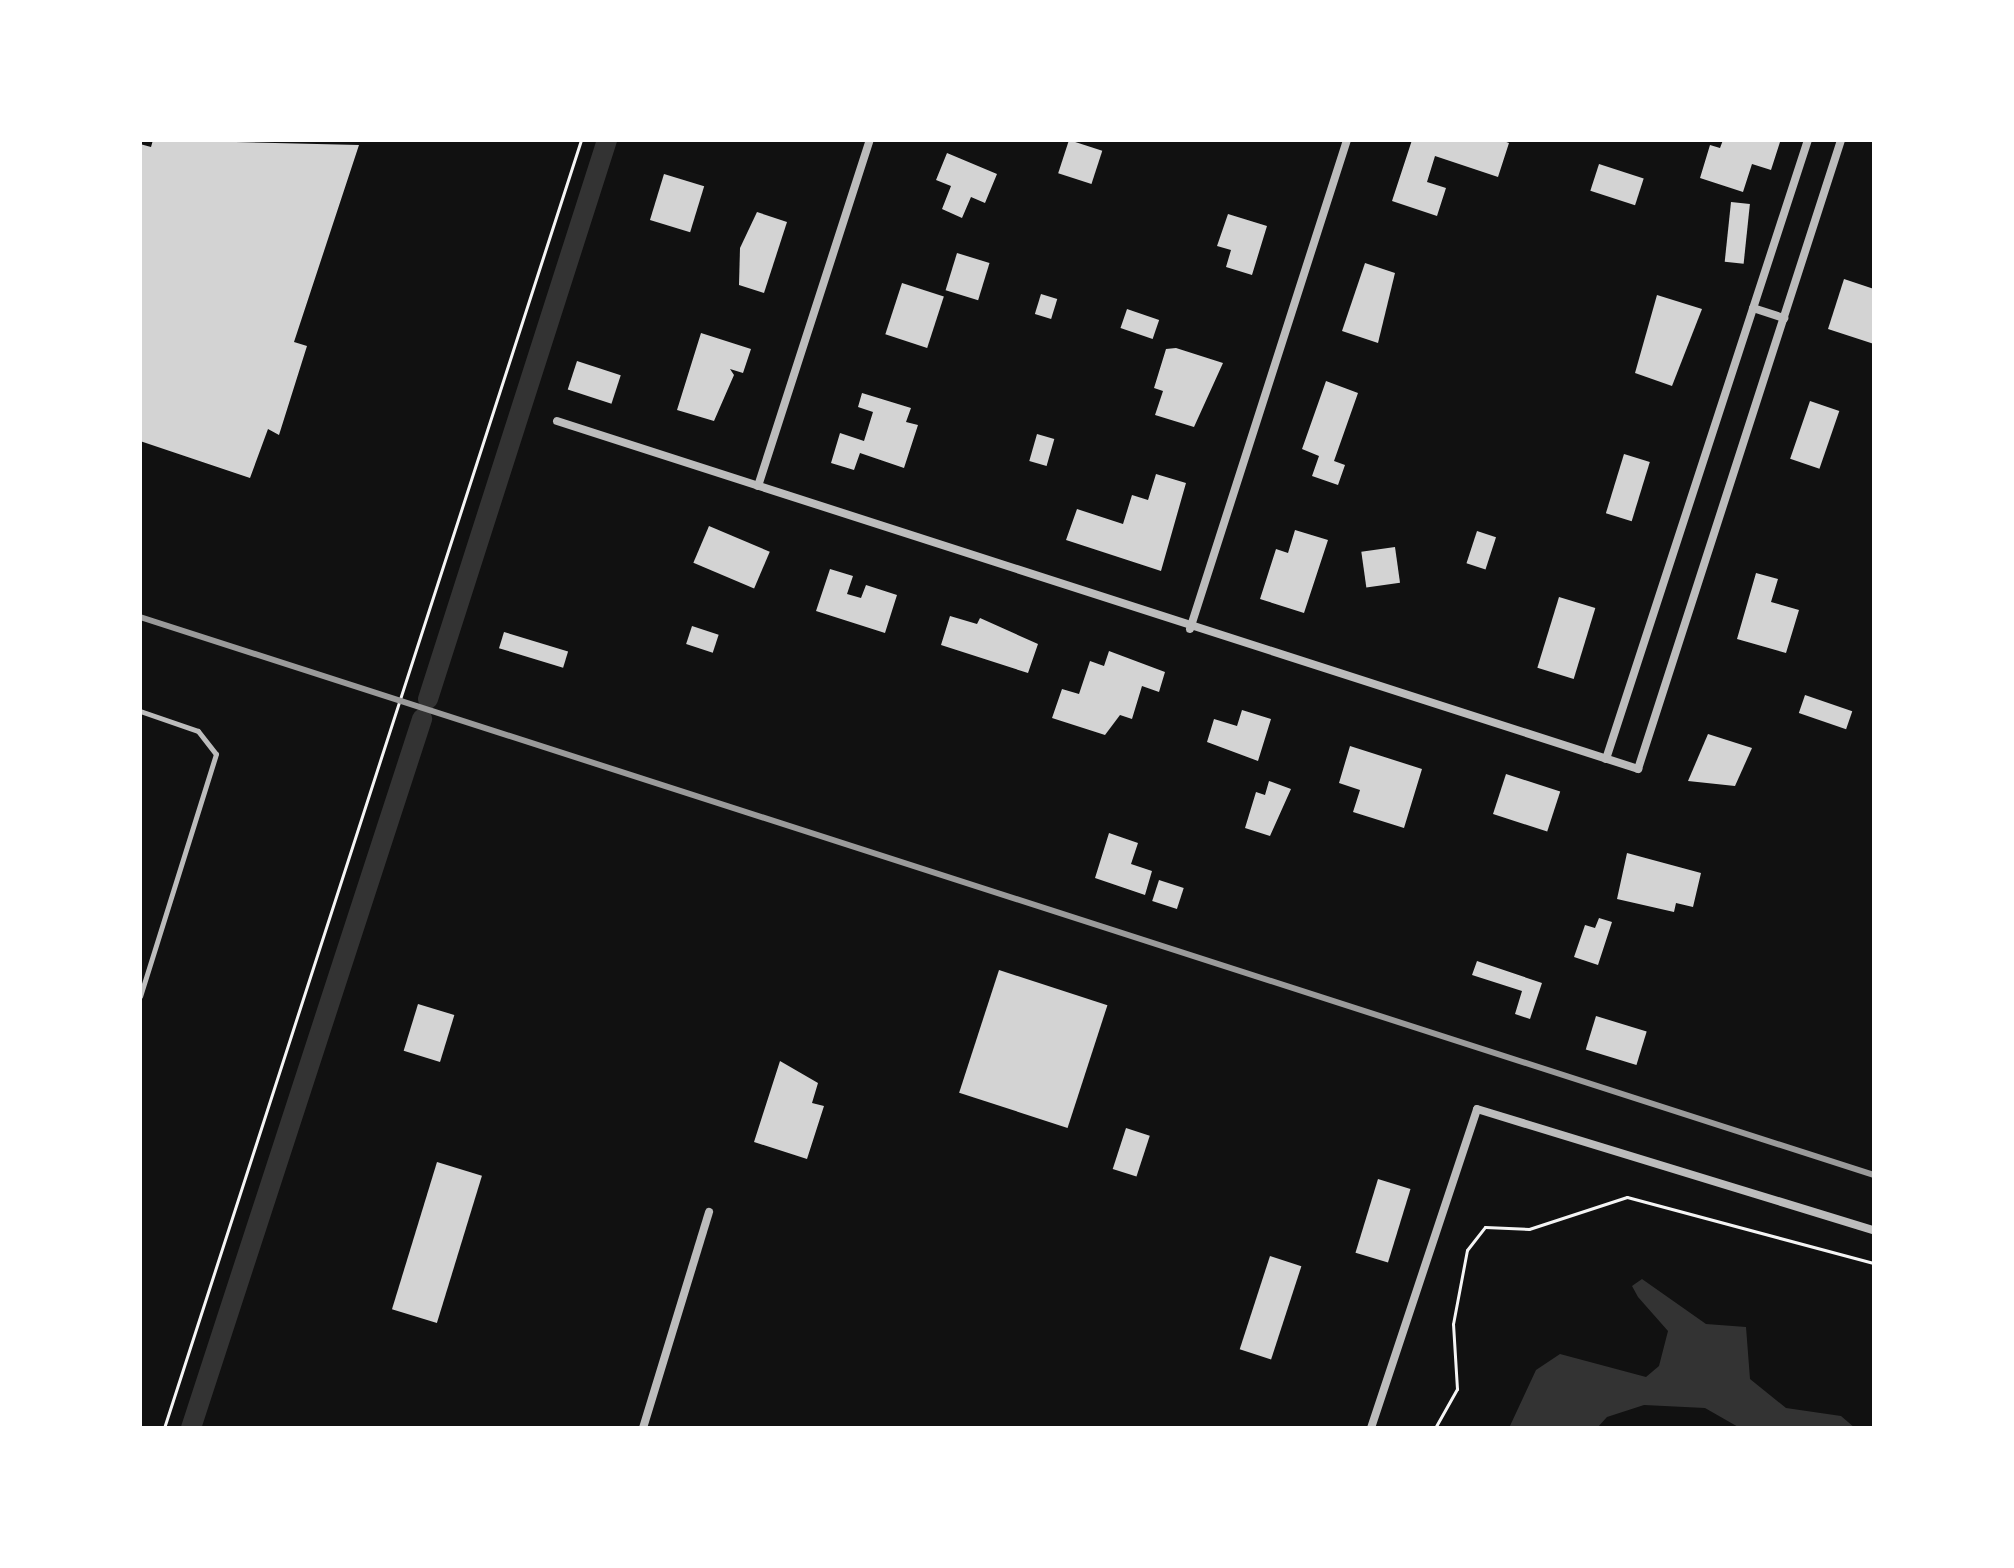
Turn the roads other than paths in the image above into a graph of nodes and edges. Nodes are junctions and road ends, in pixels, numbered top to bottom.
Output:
1 (870, 140) edge
2 (1347, 140) edge
3 (1808, 140) edge
4 (1841, 140) edge
5 (1753, 308) junction
6 (1784, 318) junction
7 (557, 421) dead end
8 (758, 486) junction
9 (1190, 629) junction
10 (140, 711) edge
11 (1606, 759) junction
12 (140, 996) edge
13 (709, 1212) dead end
14 (1874, 1230) edge
15 (643, 1428) edge
16 (1371, 1428) edge

1 - 8 street
2 - 9 street
3 - 5 street
4 - 6 street
5 - 6 street
5 - 11 street
6 - 11 street
7 - 8 street
8 - 9 street
9 - 11 street
10 - 12 lane
13 - 15 street
14 - 16 street

